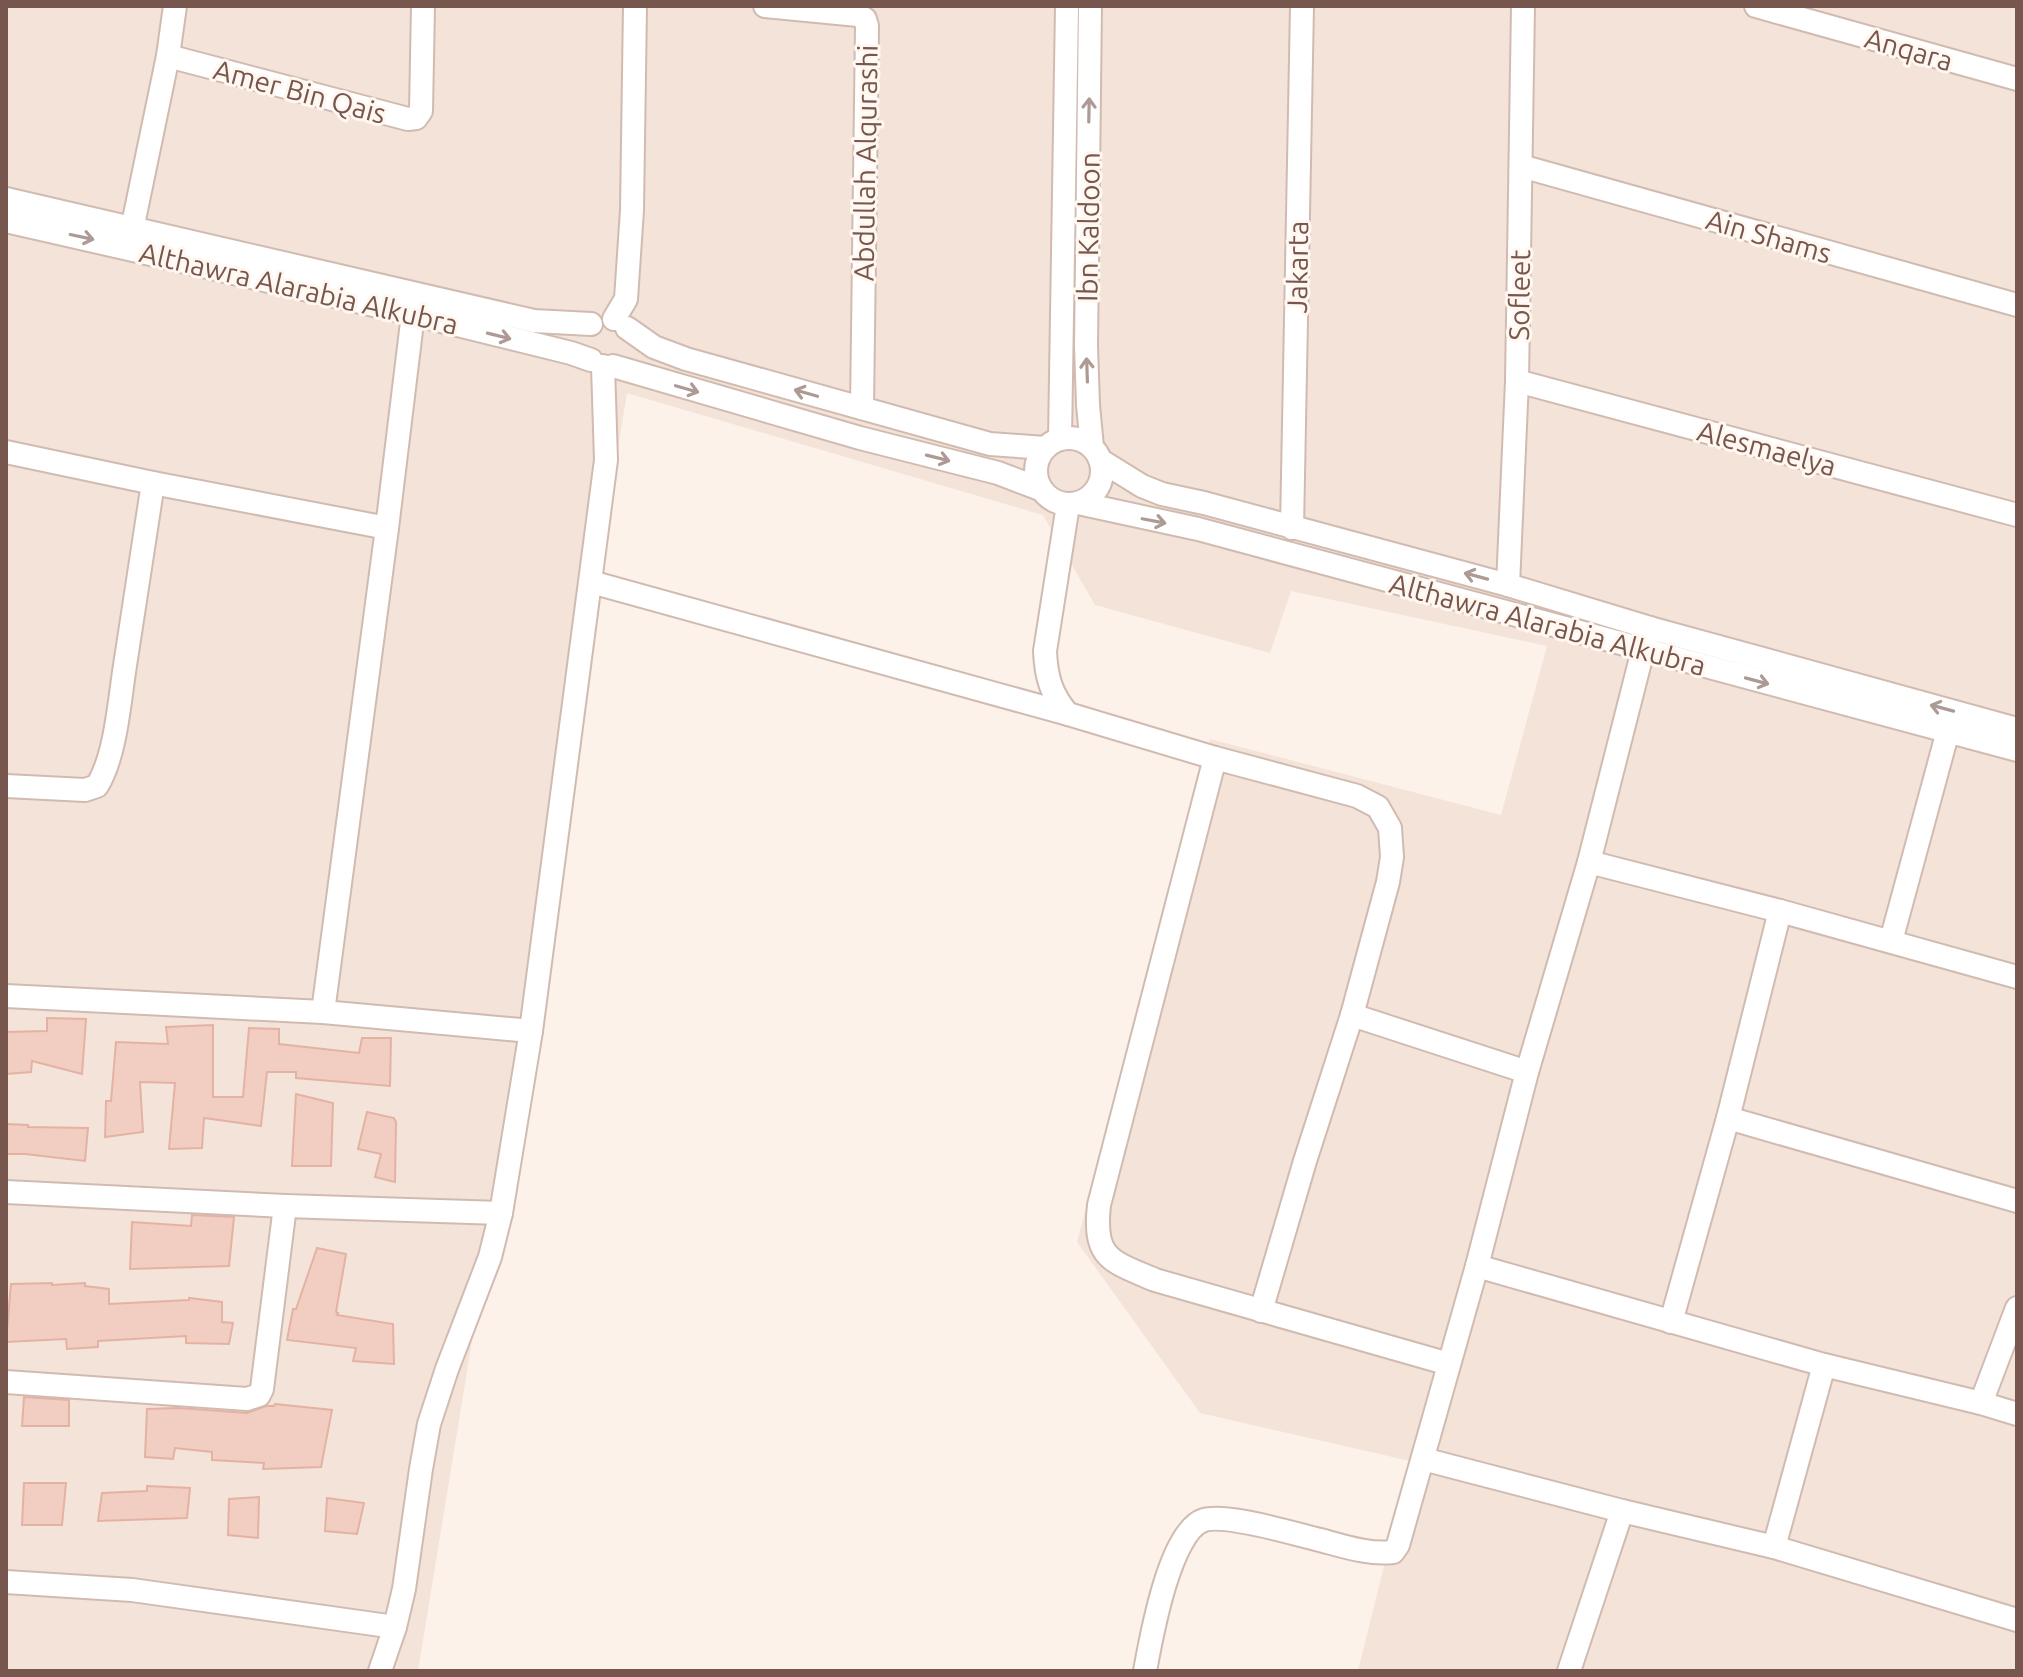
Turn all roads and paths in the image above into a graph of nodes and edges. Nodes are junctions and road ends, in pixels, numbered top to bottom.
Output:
1 (175, 6) edge
2 (423, 6) edge
3 (635, 6) edge
4 (765, 6) edge
5 (1067, 6) edge
6 (1090, 6) edge
7 (1302, 6) edge
8 (1523, 6) edge
9 (1756, 6) edge
10 (168, 56) junction
11 (2017, 79) edge
12 (1521, 166) junction
13 (6, 199) edge
14 (6, 221) edge
15 (130, 237) junction
16 (2017, 305) edge
17 (413, 314) junction
18 (591, 324) junction
19 (620, 324) junction
20 (602, 364) junction
21 (1517, 381) junction
22 (862, 408) junction
23 (1052, 444) junction
24 (6, 452) edge
25 (1096, 454) junction
26 (153, 483) junction
27 (1040, 489) junction
28 (1204, 503) junction
29 (1073, 504) junction
30 (2017, 515) edge
31 (387, 528) junction
32 (1292, 528) junction
33 (1198, 529) junction
34 (591, 582) junction
35 (1508, 585) junction
36 (1650, 628) junction
37 (1643, 650) junction
38 (1068, 714) junction
39 (2017, 729) edge
40 (1948, 731) junction
41 (2017, 750) edge
42 (1215, 758) junction
43 (6, 786) edge
44 (1589, 862) junction
45 (1780, 911) junction
46 (1891, 941) junction
47 (2017, 977) edge
48 (6, 996) edge
49 (323, 1012) junction
50 (1352, 1015) junction
51 (531, 1031) junction
52 (1527, 1072) junction
53 (1728, 1118) junction
54 (6, 1192) edge
55 (2017, 1201) edge
56 (285, 1206) junction
57 (501, 1213) junction
58 (1477, 1266) junction
59 (2017, 1308) edge
60 (1261, 1311) junction
61 (1671, 1322) junction
62 (1449, 1364) junction
63 (1824, 1365) junction
64 (6, 1382) edge
65 (1981, 1403) junction
66 (2017, 1414) edge
67 (1423, 1459) junction
68 (1622, 1511) junction
69 (1774, 1547) junction
70 (6, 1582) edge
71 (2017, 1620) edge
72 (395, 1627) junction
73 (380, 1671) edge
74 (1145, 1671) edge
75 (1569, 1671) edge

1 - 10 street
2 - 10 street, Amer Bin Qais
3 - 19 street
4 - 22 street, Abdullah Alqurashi
5 - 23 street, Ibn Kaldoon
25 -> 6 street, Ibn Kaldoon
7 - 32 street, Jakarta
8 - 12 street, Sofleet
9 - 11 street, Anqara
10 - 15 street
12 - 16 street, Ain Shams
12 - 21 street, Sofleet
13 - 15 street, Althawra Alarabia Alkubra
14 -> 15 street, Althawra Alarabia Alkubra
15 - 17 street, Althawra Alarabia Alkubra
15 - 18 street, Althawra Alarabia Alkubra
17 -> 20 street, Althawra Alarabia Alkubra
17 - 31 street
18 - 19 street
18 - 20 street
19 - 20 street
22 -> 19 street
20 -> 27 street, Althawra Alarabia Alkubra
20 - 34 street
21 - 30 street, Alesmaelya
21 - 35 street, Sofleet
22 - 23 street
23 - 25 street
23 - 27 street
24 - 26 street
25 - 28 street, Althawra Alarabia Alkubra
25 - 29 street
26 - 31 street
26 - 43 street
27 - 29 street
28 - 32 street, Althawra Alarabia Alkubra
28 - 33 street
29 -> 33 street, Althawra Alarabia Alkubra
29 - 38 street
31 - 49 street
35 -> 32 street, Althawra Alarabia Alkubra
33 - 37 street, Althawra Alarabia Alkubra
34 - 38 street
34 - 51 street
35 - 36 street, Althawra Alarabia Alkubra
36 - 37 street
39 -> 36 street, Althawra Alarabia Alkubra
37 -> 40 street, Althawra Alarabia Alkubra
37 - 44 street
38 - 42 street
40 - 41 street, Althawra Alarabia Alkubra
40 - 46 street
42 - 50 street
42 - 60 street
44 - 45 street
44 - 52 street
45 - 46 street
45 - 53 street
46 - 47 street
48 - 49 street
49 - 51 street
50 - 52 street
50 - 60 street
51 - 57 street
52 - 58 street
53 - 55 street
53 - 61 street
54 - 56 street
56 - 57 street
56 - 64 street
57 - 72 street
58 - 61 street
58 - 62 street
59 - 65 street
60 - 62 street
61 - 63 street
62 - 67 street
63 - 65 street
63 - 69 street
65 - 66 street
67 - 68 street
67 - 74 street
68 - 69 street
68 - 75 street
69 - 71 street
70 - 72 street
72 - 73 street

